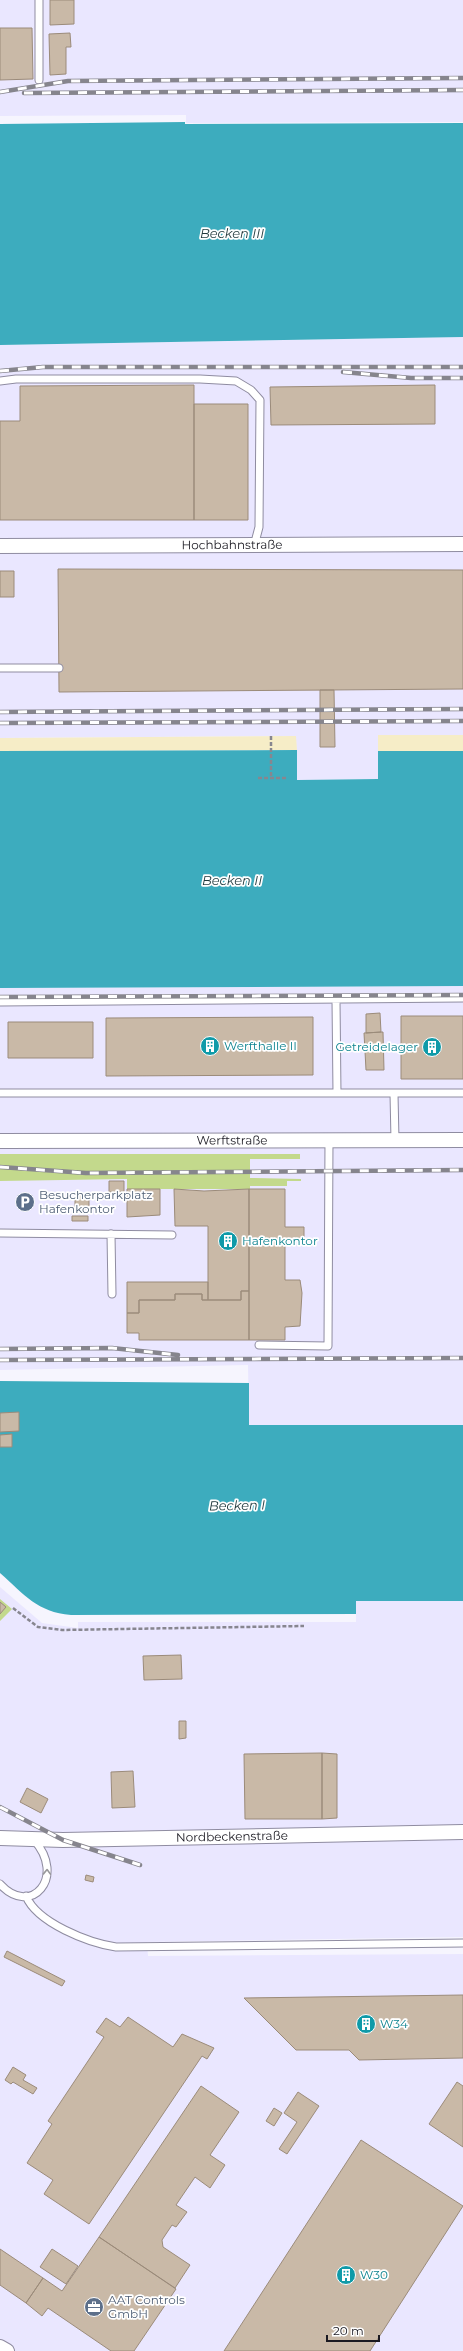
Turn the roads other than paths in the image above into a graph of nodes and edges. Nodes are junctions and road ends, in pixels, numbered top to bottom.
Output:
1 (39, 0) edge
2 (39, 80) dead end
3 (0, 381) edge
4 (463, 544) edge
5 (0, 546) edge
6 (254, 546) junction
7 (0, 668) edge
8 (58, 668) dead end
9 (463, 998) edge
10 (336, 1000) junction
11 (0, 1002) edge
12 (0, 1093) edge
13 (337, 1093) junction
14 (463, 1093) edge
15 (394, 1094) junction
16 (329, 1140) junction
17 (395, 1140) junction
18 (463, 1140) edge
19 (0, 1141) edge
20 (0, 1233) edge
21 (111, 1234) junction
22 (172, 1235) dead end
23 (112, 1294) dead end
24 (259, 1345) dead end
25 (463, 1832) edge
26 (0, 1838) edge
27 (34, 1840) junction
28 (0, 1884) edge
29 (26, 1896) junction
30 (463, 1943) edge
31 (0, 2346) edge
32 (7, 2351) edge

1 - 2 lane
3 - 6 lane
4 - 6 street, Hochbahnstraße
5 - 6 street, Hochbahnstraße
7 - 8 lane
9 - 10 lane
10 - 11 lane
10 - 13 lane
12 - 13 lane
13 - 15 lane
14 - 15 lane
15 - 17 lane
16 - 17 street, Werftstraße
16 - 19 street, Werftstraße
16 - 24 lane
17 - 18 street, Werftstraße
20 - 21 lane
21 - 22 lane
21 - 23 lane
25 - 27 street, Nordbeckenstraße
26 - 27 street, Nordbeckenstraße
29 -> 27 lane
28 - 29 lane
29 - 30 lane
31 - 32 street

